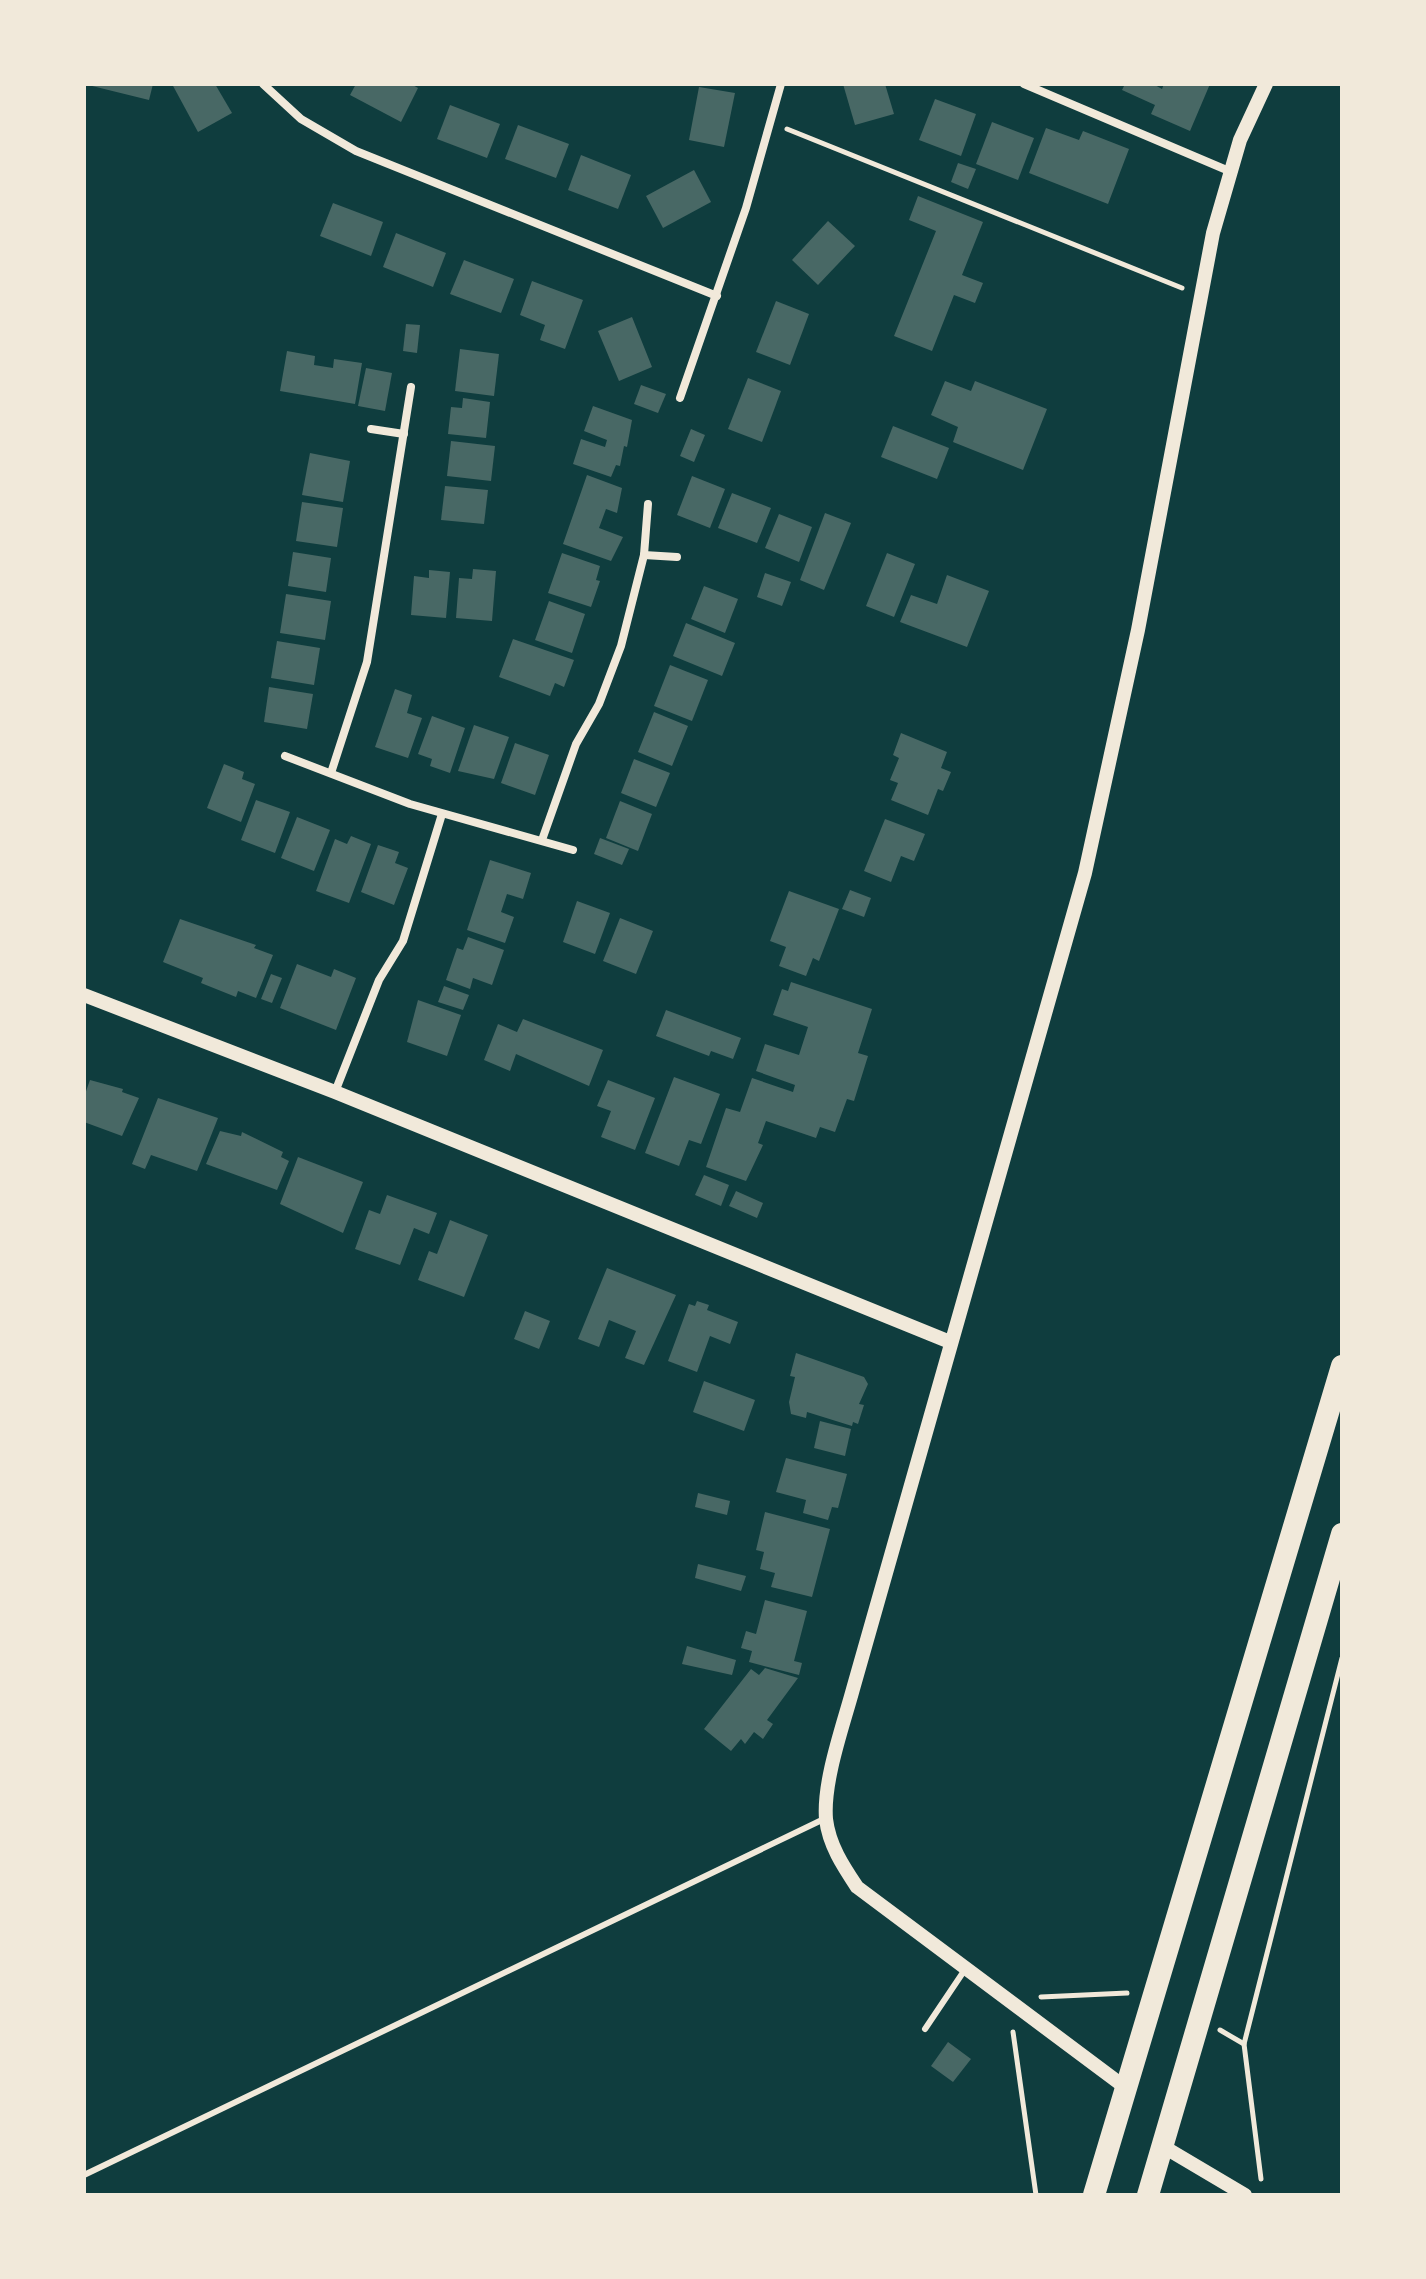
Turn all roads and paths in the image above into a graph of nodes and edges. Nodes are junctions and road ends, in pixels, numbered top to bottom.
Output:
1 (263, 84) edge
2 (781, 84) edge
3 (1024, 84) edge
4 (1266, 84) edge
5 (772, 122) junction
6 (1229, 171) junction
7 (717, 296) junction
8 (1200, 296) junction
9 (411, 387) dead end
10 (680, 398) dead end
11 (371, 429) dead end
12 (404, 434) junction
13 (648, 504) dead end
14 (644, 555) junction
15 (677, 557) dead end
16 (285, 756) dead end
17 (331, 773) junction
18 (442, 814) junction
19 (542, 840) junction
20 (573, 850) dead end
21 (84, 995) edge
22 (335, 1092) junction
23 (950, 1342) junction
24 (1342, 1366) edge
25 (1342, 1534) edge
26 (1342, 1658) edge
27 (826, 1818) junction
28 (966, 1968) junction
29 (1008, 1999) junction
30 (925, 2029) dead end
31 (1126, 2088) junction
32 (1164, 2147) junction
33 (84, 2175) edge
34 (1261, 2179) dead end
35 (1036, 2195) edge
36 (1094, 2195) edge
37 (1148, 2195) edge
38 (1245, 2195) edge

1 - 7 street
2 - 5 street
3 - 6 street
4 - 6 street
5 - 7 street
5 - 8 path
6 - 8 street
7 - 10 street
8 - 23 street
9 - 12 street
11 - 12 street
12 - 17 street
13 - 14 street
14 - 15 street
14 - 19 street
16 - 17 street
17 - 18 street
18 - 19 street
18 - 22 street
19 - 20 street
21 - 22 street
22 - 23 street
23 - 27 street
24 - 31 highway
25 - 32 highway
26 - 34 path
27 - 28 street
27 - 33 lane
28 - 29 street
28 - 30 lane
29 - 31 street
29 - 35 path
31 - 36 highway
32 - 37 highway
32 - 38 street

